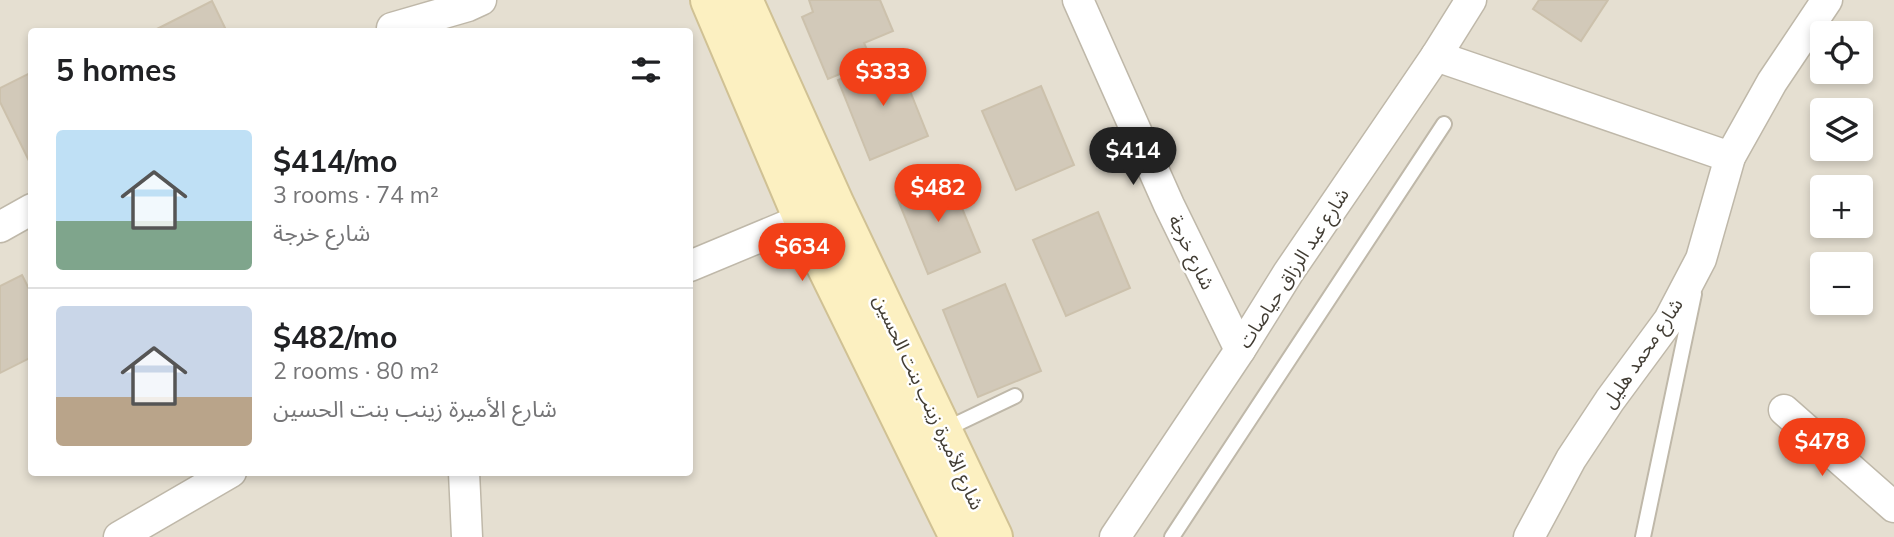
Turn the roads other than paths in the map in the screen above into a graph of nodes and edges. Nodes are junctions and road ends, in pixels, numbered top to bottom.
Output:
1 (402, 0) edge
2 (481, 0) edge
3 (709, 0) edge
4 (743, 0) edge
5 (1078, 0) edge
6 (1471, 0) edge
7 (1827, 0) edge
8 (391, 28) edge
9 (396, 28) edge
10 (1436, 56) junction
11 (1444, 124) dead end
12 (1730, 157) junction
13 (28, 211) edge
14 (819, 212) junction
15 (0, 227) edge
16 (1701, 259) junction
17 (693, 265) edge
18 (1240, 350) junction
19 (1014, 396) dead end
20 (1784, 410) dead end
21 (943, 431) junction
22 (223, 476) edge
23 (464, 476) edge
24 (1894, 507) edge
25 (120, 537) edge
26 (467, 537) edge
27 (959, 537) edge
28 (993, 537) edge
29 (1115, 537) edge
30 (1172, 537) edge
31 (1529, 537) edge
32 (1643, 537) edge

1 - 8 street
2 - 9 street
3 - 14 street, شارع الأميرة زينب بنت الحسين
4 - 14 street, شارع الأميرة زينب بنت الحسين
5 - 18 street, شارع خرجة
6 - 10 street, شارع عبد الرزاق حياصات
7 - 12 street, شارع محمد هليل
10 - 12 street
10 - 18 street, شارع عبد الرزاق حياصات
11 - 30 lane
12 - 16 street, شارع محمد هليل
13 - 15 street
14 - 17 street
14 - 21 street, شارع الأميرة زينب بنت الحسين
14 - 27 street, شارع الأميرة زينب بنت الحسين
16 - 31 street, شارع محمد هليل
16 - 32 lane
18 - 29 street, شارع عبد الرزاق حياصات
19 - 21 lane
20 - 24 street
21 - 28 street, شارع الأميرة زينب بنت الحسين
22 - 25 street
23 - 26 street

